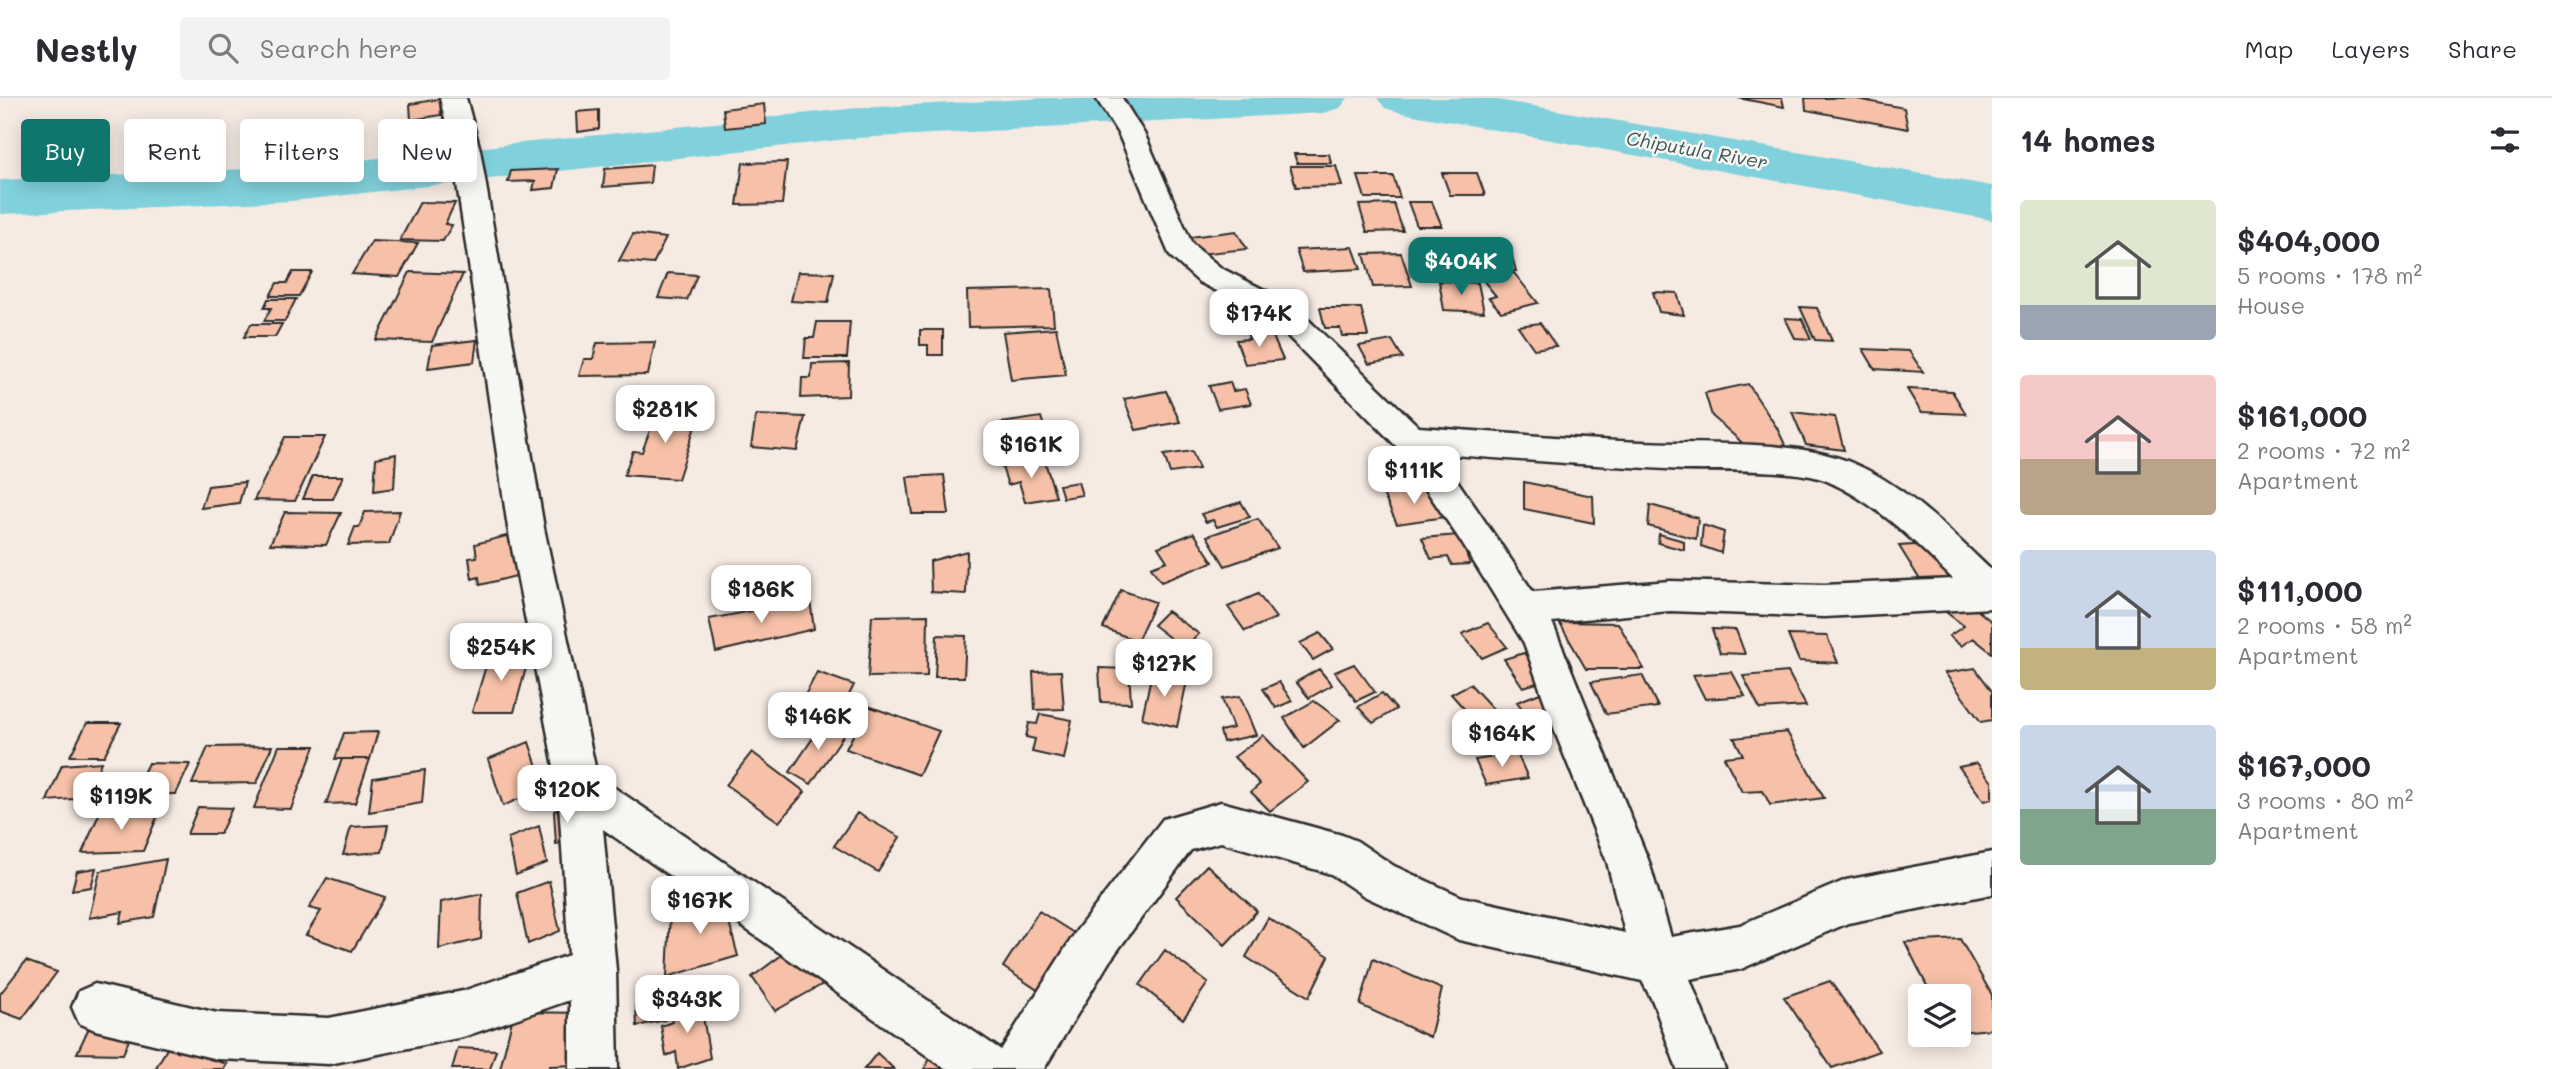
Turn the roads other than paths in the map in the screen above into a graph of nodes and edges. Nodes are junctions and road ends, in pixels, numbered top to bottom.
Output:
1 (453, 98) edge
2 (1111, 101) edge
3 (1410, 439) junction
4 (1990, 592) edge
5 (1522, 609) junction
6 (579, 787) junction
7 (1992, 873) edge
8 (1656, 962) junction
9 (593, 970) junction
10 (95, 1007) dead end
11 (594, 1069) edge
12 (987, 1069) edge
13 (1017, 1069) edge
14 (1701, 1069) edge

1 - 6 street
2 - 3 street
3 - 4 street
3 - 5 street
4 - 5 street
5 - 8 street
6 - 9 street
6 - 12 street
7 - 8 street
8 - 13 street
8 - 14 street
9 - 10 street
9 - 11 street

